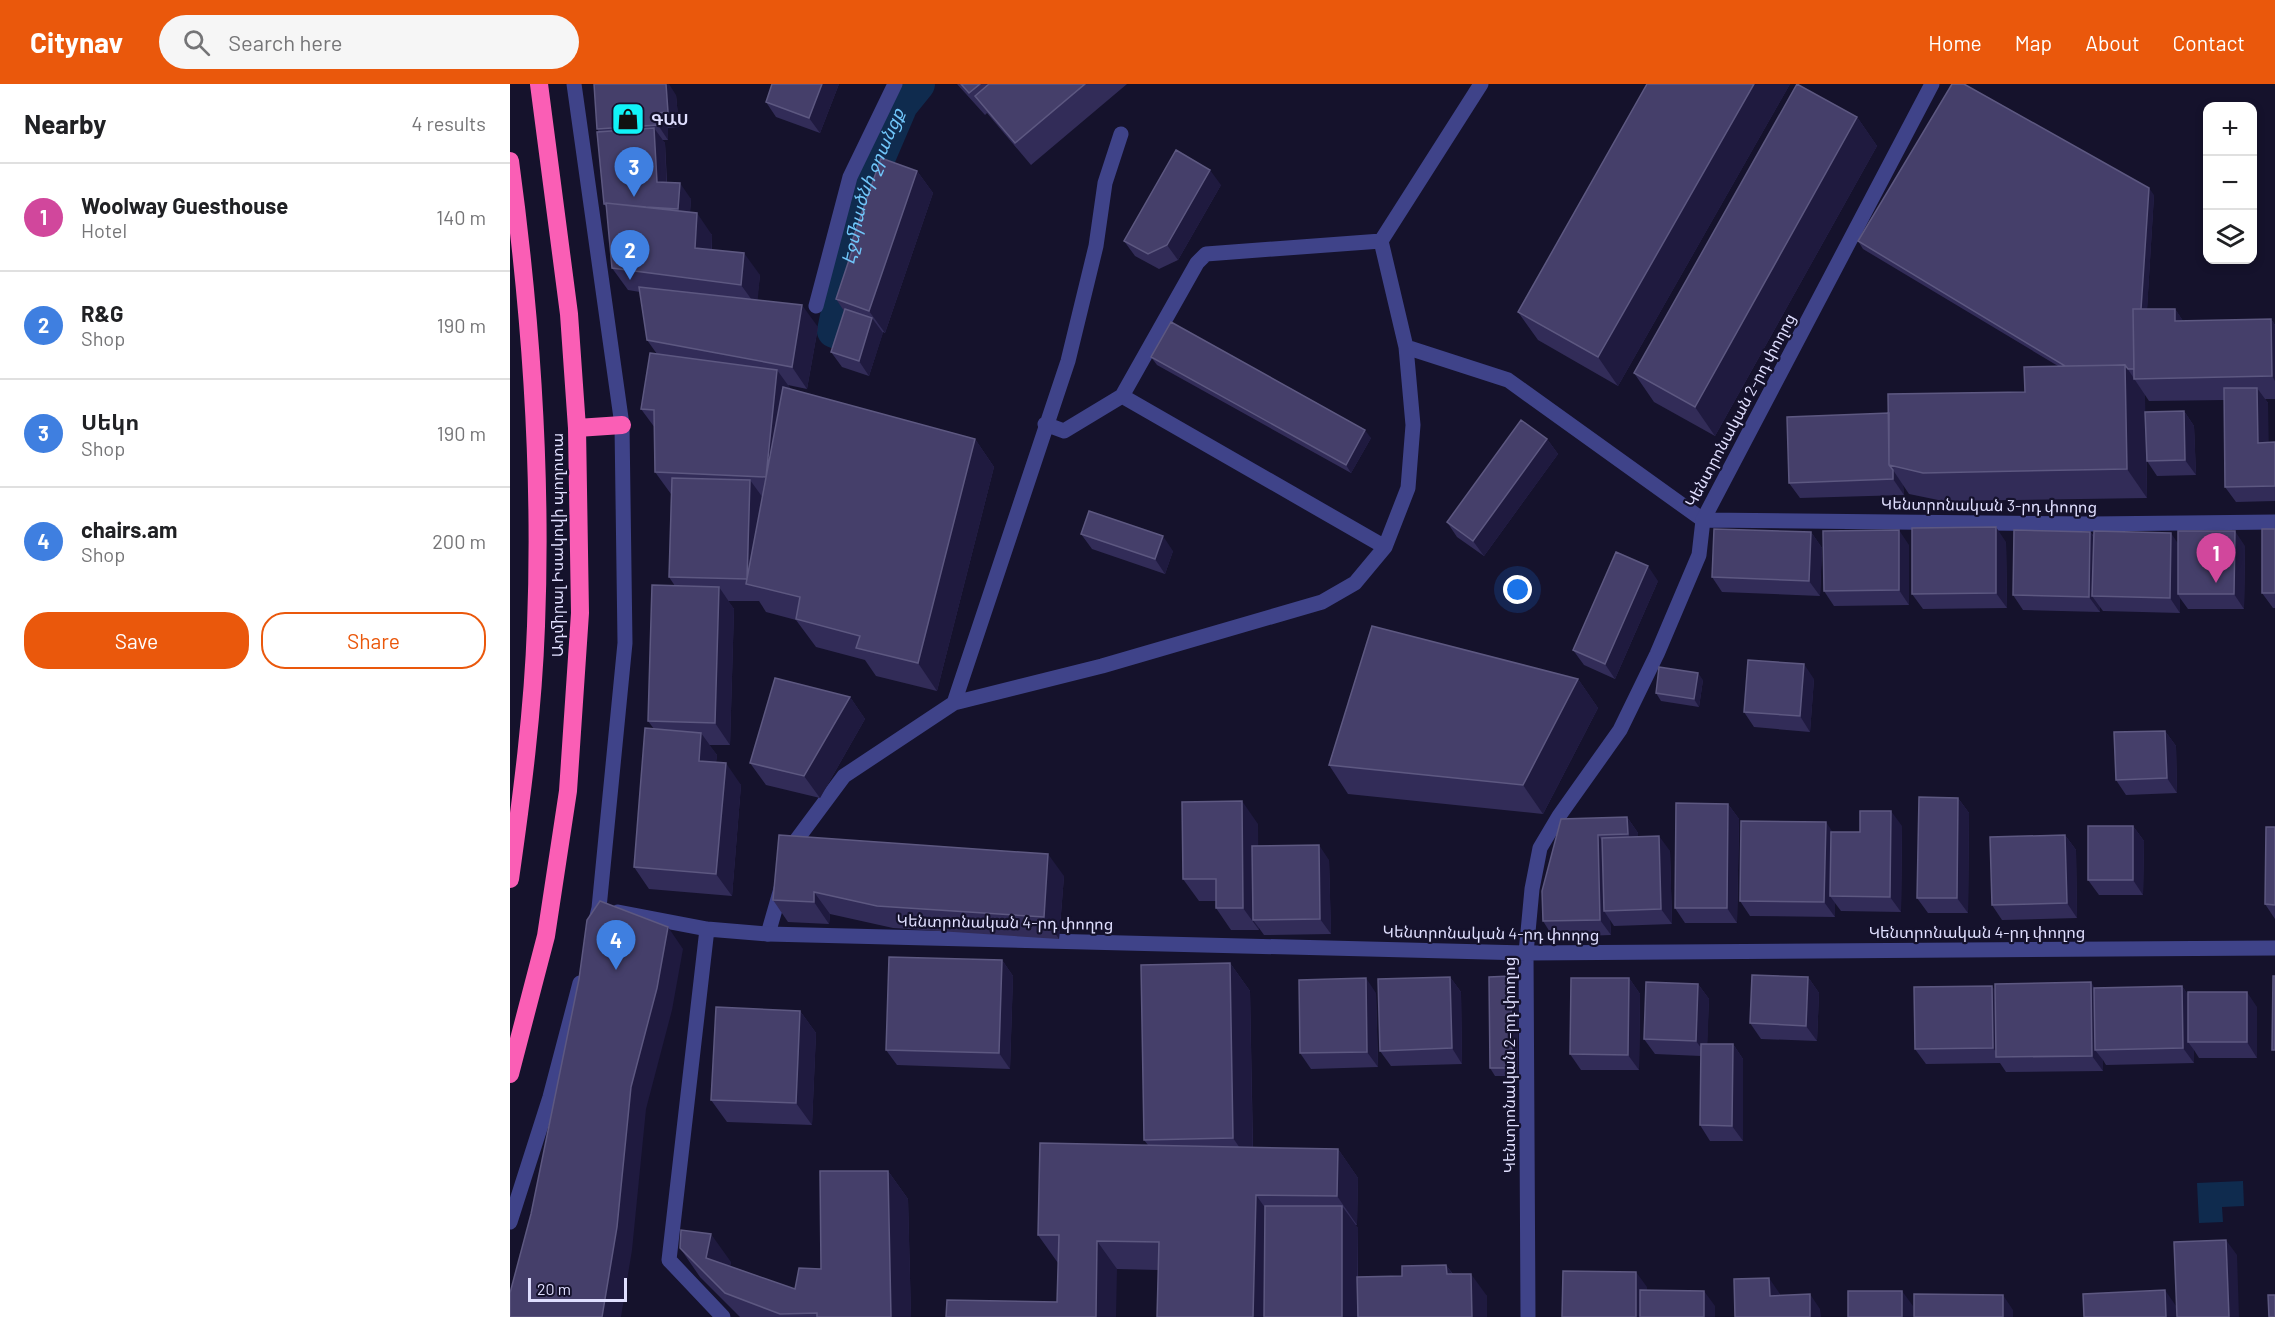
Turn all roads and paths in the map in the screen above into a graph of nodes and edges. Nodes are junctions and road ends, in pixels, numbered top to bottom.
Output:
1 (539, 84) edge
2 (574, 84) edge
3 (896, 84) edge
4 (1481, 84) edge
5 (1932, 84) edge
6 (1120, 134) dead end
7 (510, 161) edge
8 (1381, 241) junction
9 (816, 306) dead end
10 (1406, 347) junction
11 (1122, 396) junction
12 (1045, 424) junction
13 (622, 425) junction
14 (577, 428) junction
15 (1702, 520) junction
16 (2275, 522) edge
17 (1385, 547) junction
18 (954, 703) junction
19 (510, 879) edge
20 (599, 908) junction
21 (707, 929) junction
22 (593, 930) edge
23 (768, 934) junction
24 (2275, 948) edge
25 (1526, 953) junction
26 (585, 964) edge
27 (510, 1074) edge
28 (510, 1222) edge
29 (723, 1317) edge
30 (1528, 1317) edge

1 - 14 highway, Ադմիրալ Իսակովի պողոտա
2 - 13 street
3 - 9 street
4 - 8 street
5 - 15 street, Կենտրոնական 2-րդ փողոց
6 - 12 street
7 - 19 highway, Ադմիրալ Իսակովի պողոտա
8 - 10 street
8 - 11 street
10 - 15 street
10 - 17 street
11 - 12 street
11 - 17 street
12 - 18 street
13 - 14 highway
13 - 20 street
14 - 27 highway, Ադմիրալ Իսակովի պողոտա
15 - 16 street, Կենտրոնական 3-րդ փողոց
15 - 25 street, Կենտրոնական 2-րդ փողոց
17 - 18 street
18 - 23 street
20 - 21 street, Կենտրոնական 4-րդ փողոց
20 - 22 street
21 - 23 street, Կենտրոնական 4-րդ փողոց
21 - 29 street
23 - 25 street, Կենտրոնական 4-րդ փողոց
24 - 25 street, Կենտրոնական 4-րդ փողոց
25 - 30 street, Կենտրոնական 2-րդ փողոց
26 - 28 street

